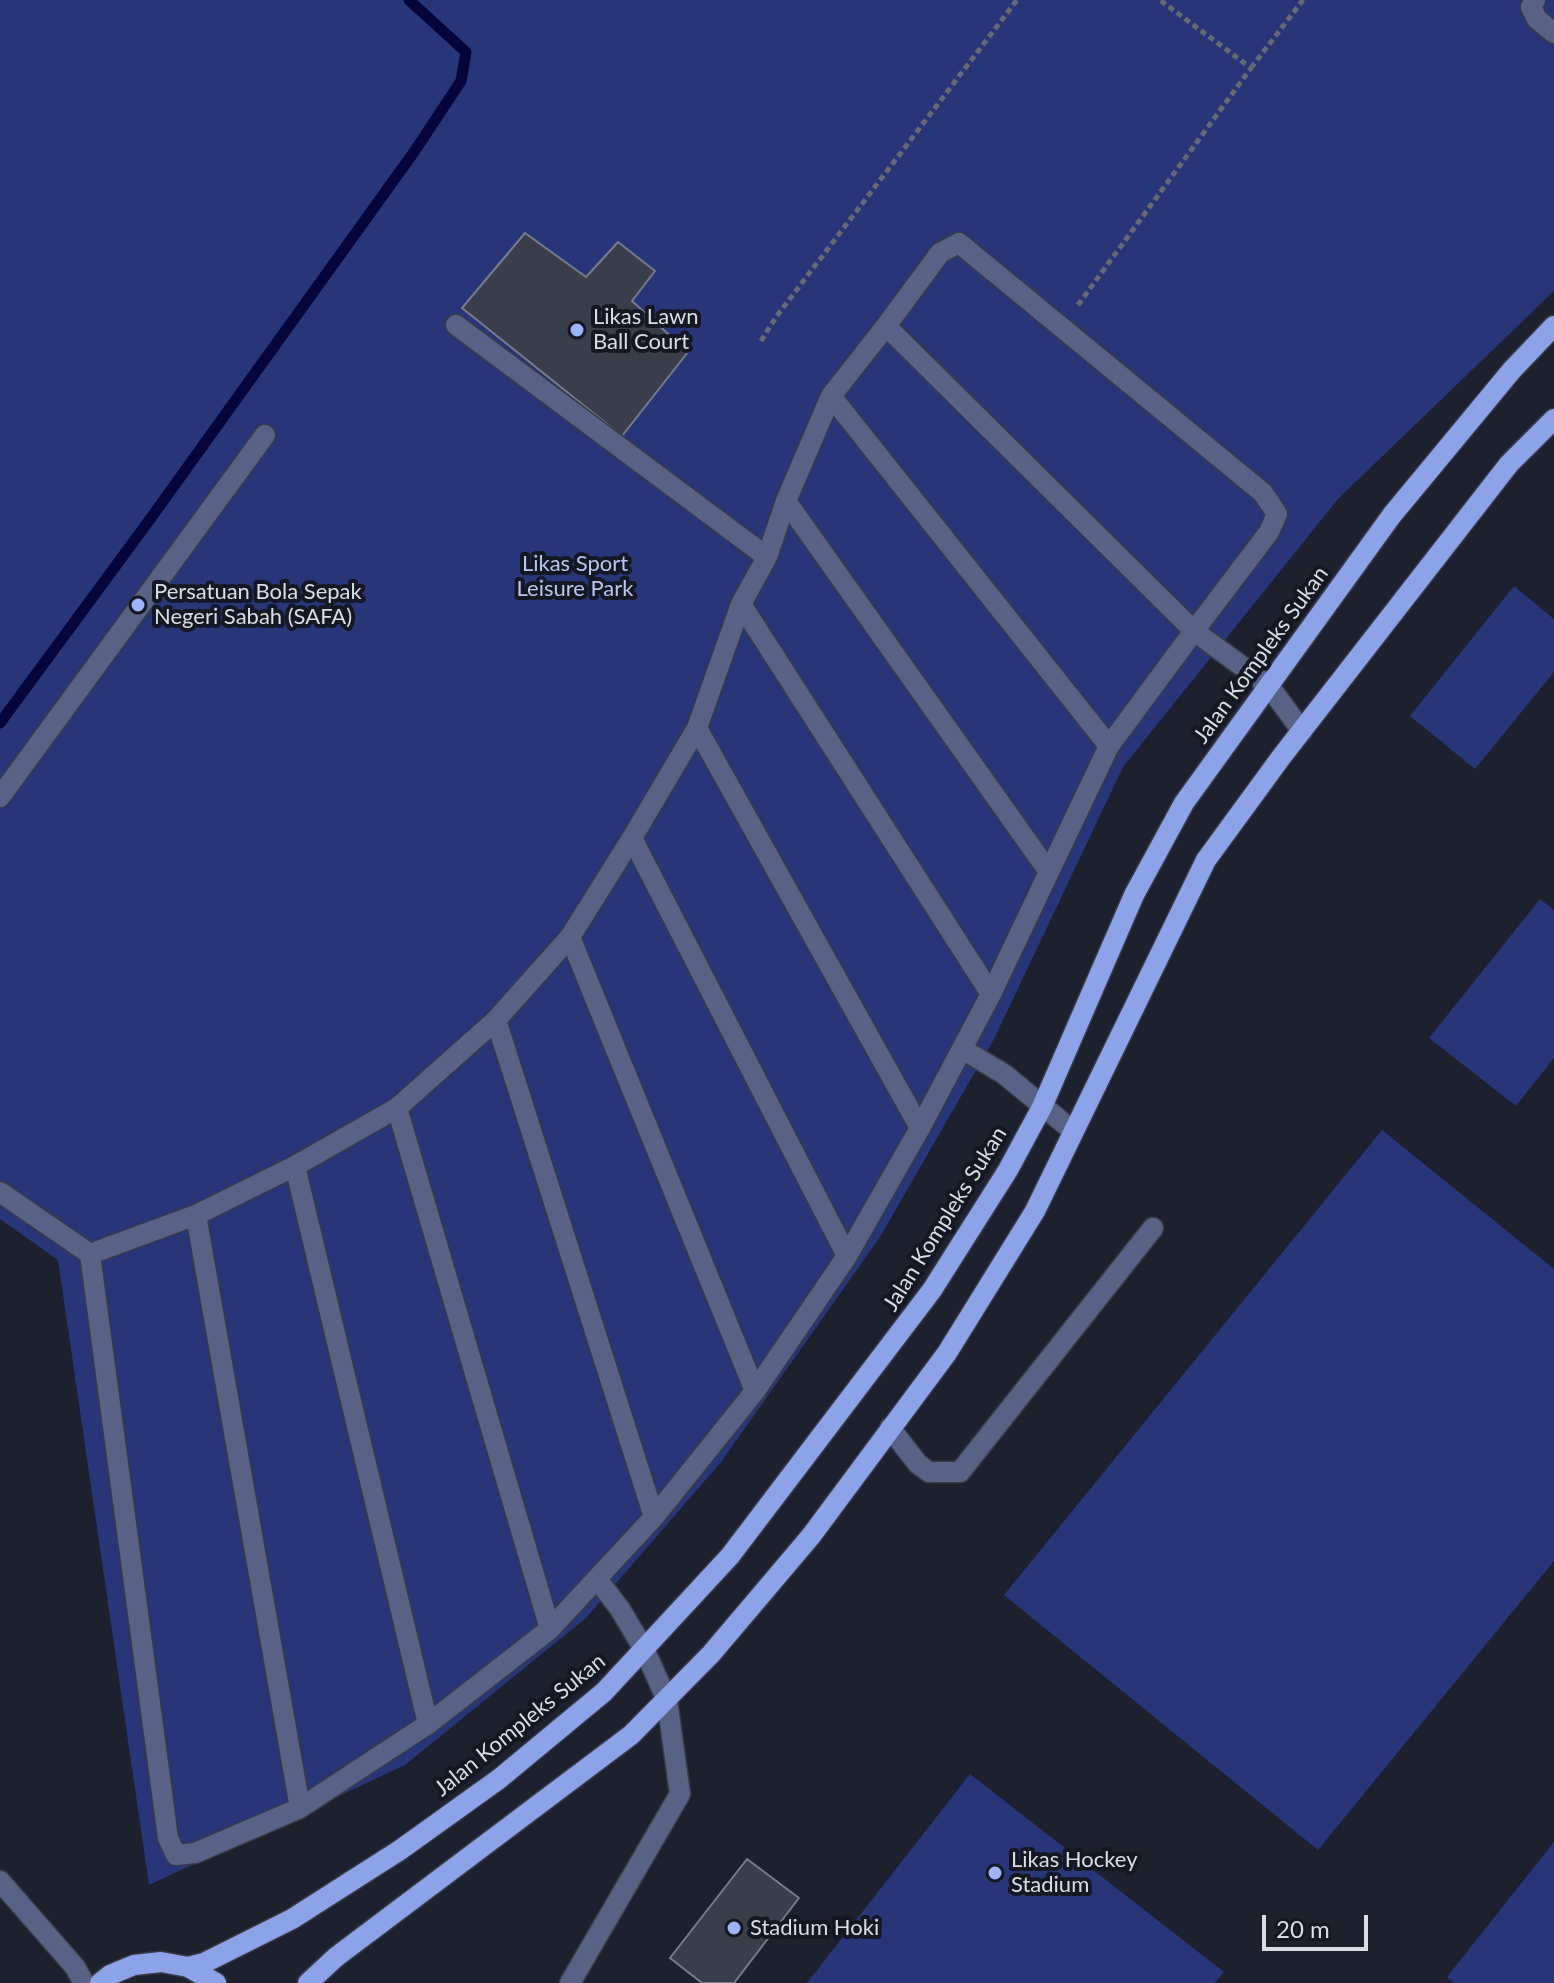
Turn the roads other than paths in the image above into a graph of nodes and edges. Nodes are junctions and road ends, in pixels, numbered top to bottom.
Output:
1 (1529, 2) edge
2 (1554, 33) edge
3 (456, 325) dead end
4 (886, 326) junction
5 (1554, 326) edge
6 (831, 396) junction
7 (1554, 419) edge
8 (265, 435) dead end
9 (786, 501) junction
10 (767, 557) junction
11 (741, 604) junction
12 (1194, 631) junction
13 (1269, 686) junction
14 (697, 728) junction
15 (1302, 731) junction
16 (1109, 746) junction
17 (0, 797) edge
18 (632, 838) junction
19 (1049, 872) junction
20 (570, 937) junction
21 (991, 994) junction
22 (496, 1020) junction
23 (962, 1049) junction
24 (1042, 1107) junction
25 (397, 1108) junction
26 (920, 1128) junction
27 (1073, 1131) junction
28 (295, 1166) junction
29 (0, 1192) edge
30 (196, 1215) junction
31 (1153, 1228) dead end
32 (90, 1254) junction
33 (847, 1256) junction
34 (755, 1391) junction
35 (890, 1428) junction
36 (654, 1517) junction
37 (597, 1579) junction
38 (550, 1629) junction
39 (645, 1651) junction
40 (667, 1700) junction
41 (428, 1724) junction
42 (300, 1808) junction
43 (0, 1881) edge
44 (188, 1967) junction
45 (84, 1983) edge
46 (100, 1983) edge
47 (216, 1983) edge
48 (308, 1983) edge
49 (570, 1983) edge

1 - 2 lane
3 - 10 lane
4 - 6 lane
4 - 12 lane
4 - 12 lane
5 - 13 main road, Jalan Kompleks Sukan
6 - 9 lane
6 - 16 lane
7 - 15 main road
8 - 17 lane
9 - 10 lane
9 - 19 lane
10 - 11 lane
11 - 14 lane
11 - 21 lane
12 - 13 lane
12 - 16 lane
13 - 15 lane
13 - 24 main road, Jalan Kompleks Sukan
14 - 18 lane
14 - 26 lane
15 - 27 main road
16 - 19 lane
18 - 20 lane
18 - 33 lane
19 - 21 lane
20 - 22 lane
20 - 34 lane
21 - 23 lane
22 - 25 lane
22 - 36 lane
23 - 24 lane
23 - 26 lane
24 - 27 lane
24 - 39 main road, Jalan Kompleks Sukan
25 - 28 lane
25 - 38 lane
26 - 33 lane
27 - 35 main road
28 - 30 lane
28 - 41 lane
29 - 32 lane
30 - 32 lane
30 - 42 lane
31 - 35 lane
32 - 42 lane
33 - 34 lane
34 - 36 lane
35 - 40 main road
36 - 37 lane
37 - 38 lane
37 - 39 lane
38 - 41 lane
39 - 40 lane
39 - 44 main road, Jalan Kompleks Sukan
40 - 48 main road
40 - 49 lane
41 - 42 lane
43 - 45 lane
44 - 46 main road
44 - 47 main road

